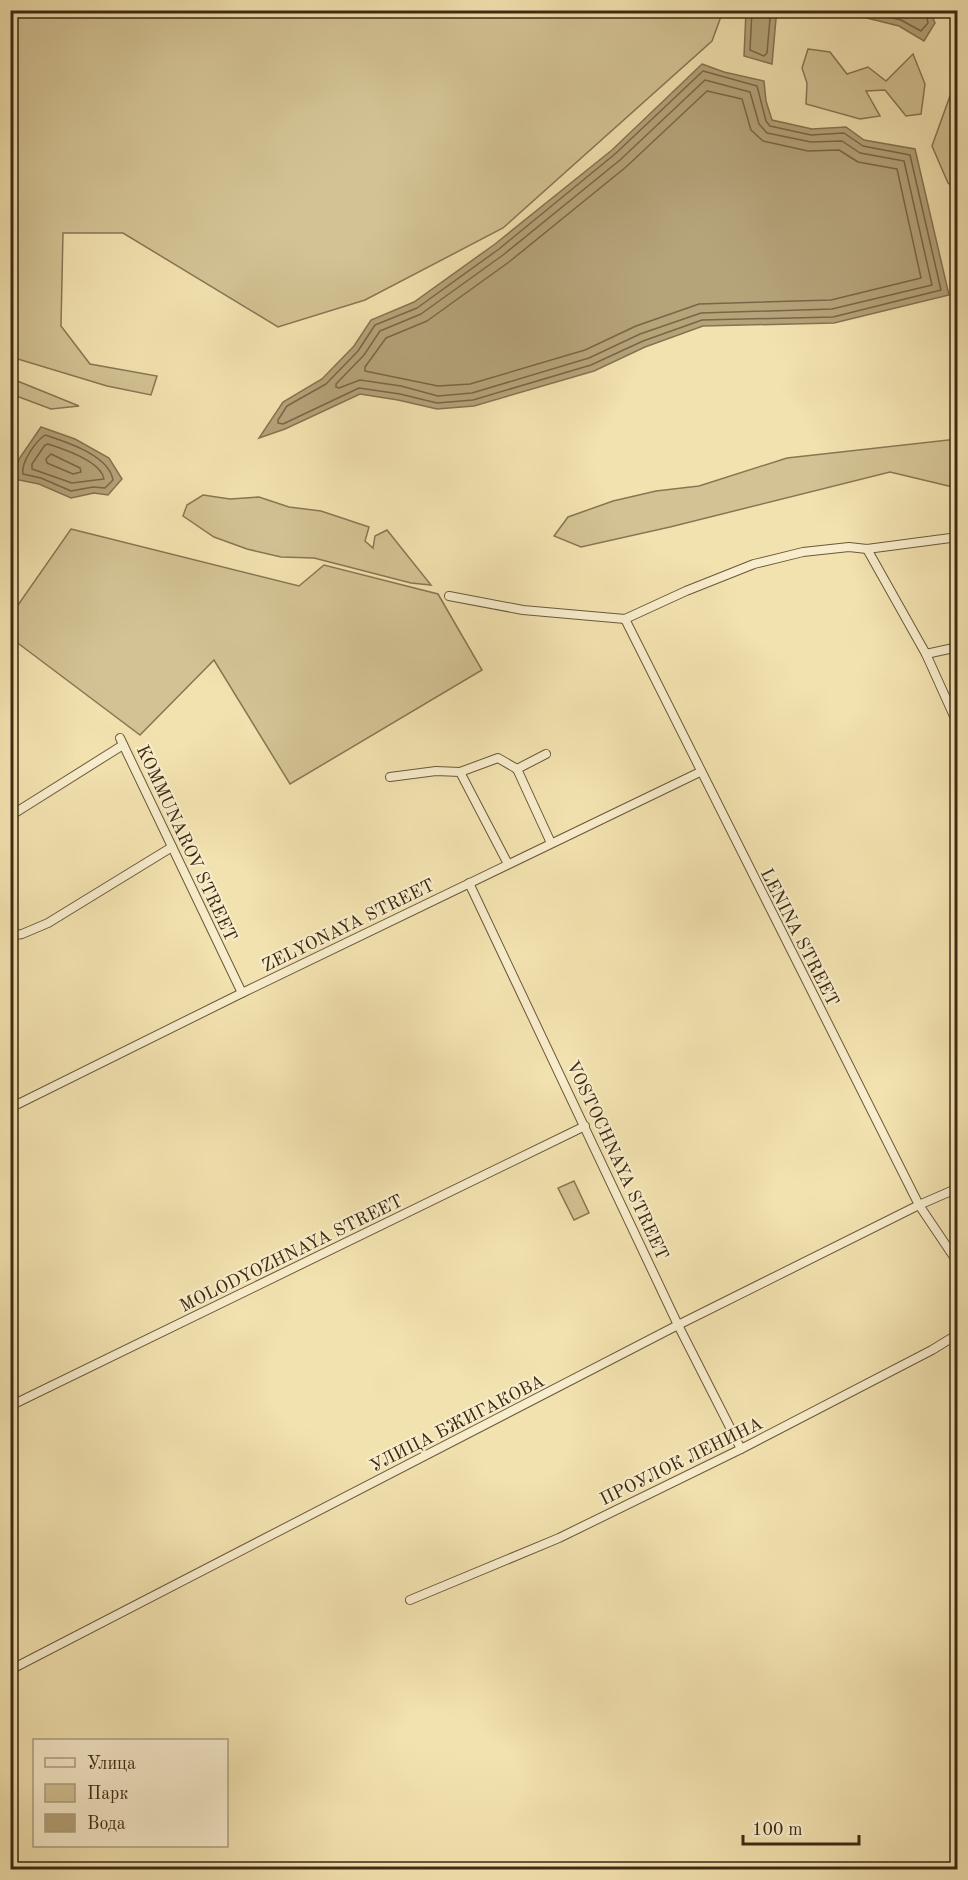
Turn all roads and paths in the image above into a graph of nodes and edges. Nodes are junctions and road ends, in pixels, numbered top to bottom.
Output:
1 (957, 537) edge
2 (867, 549) junction
3 (449, 596) dead end
4 (625, 619) junction
5 (957, 647) edge
6 (926, 654) junction
7 (957, 725) edge
8 (546, 754) dead end
9 (517, 769) junction
10 (460, 772) junction
11 (700, 772) junction
12 (390, 777) dead end
13 (10, 816) edge
14 (551, 843) junction
15 (172, 847) junction
16 (508, 864) junction
17 (469, 884) junction
18 (10, 936) edge
19 (242, 993) junction
20 (10, 1108) edge
21 (585, 1126) junction
22 (957, 1188) edge
23 (919, 1205) junction
24 (957, 1263) edge
25 (678, 1325) junction
26 (957, 1334) edge
27 (10, 1406) edge
28 (741, 1449) junction
29 (410, 1600) dead end
30 (10, 1670) edge

1 - 2 street
2 - 4 street
2 - 6 street
3 - 4 street
4 - 11 street, LENINA STREET
5 - 6 street
6 - 7 street
8 - 9 street
9 - 10 street
9 - 14 street
10 - 12 street
10 - 16 street
11 - 14 street, ZELYONAYA STREET
11 - 23 street, LENINA STREET
13 - 15 street, KOMMUNAROV STREET
14 - 16 street, ZELYONAYA STREET
15 - 18 street
15 - 19 street, KOMMUNAROV STREET
16 - 17 street, ZELYONAYA STREET
17 - 19 street, ZELYONAYA STREET
17 - 21 street, VOSTOCHNAYA STREET
19 - 20 street, ZELYONAYA STREET
21 - 25 street, VOSTOCHNAYA STREET
21 - 27 street, MOLODYOZHNAYA STREET
22 - 23 street, УЛИЦА БЖИГАКОВА
23 - 24 street, LENINA STREET
23 - 25 street, УЛИЦА БЖИГАКОВА
25 - 28 street, VOSTOCHNAYA STREET
25 - 30 street, УЛИЦА БЖИГАКОВА
26 - 28 street, ПРОУЛОК ЛЕНИНА
28 - 29 street, ПРОУЛОК ЛЕНИНА

